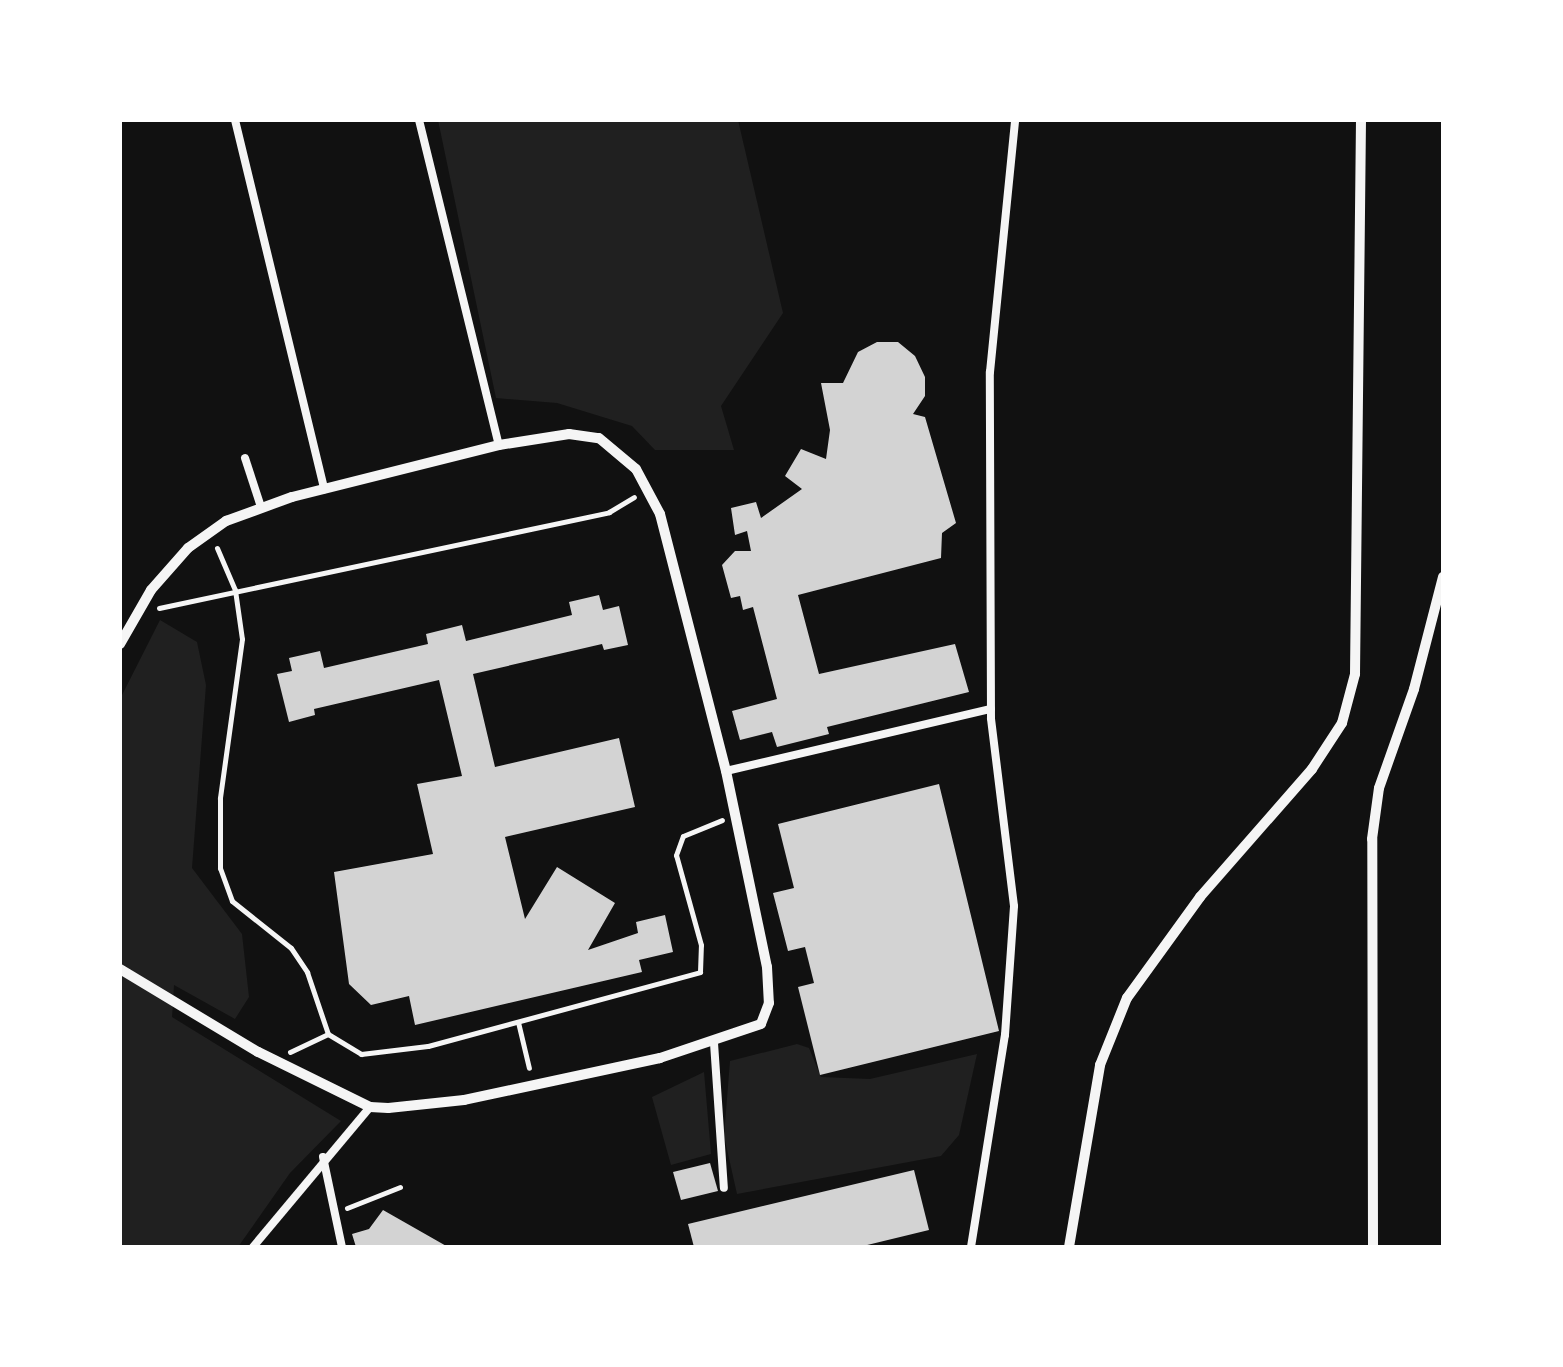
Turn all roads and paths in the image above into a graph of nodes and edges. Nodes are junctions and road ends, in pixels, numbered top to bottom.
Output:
1 (234, 120) edge
2 (419, 120) edge
3 (1016, 120) edge
4 (1361, 120) edge
5 (499, 445) junction
6 (246, 458) dead end
7 (646, 488) junction
8 (324, 489) junction
9 (262, 507) junction
10 (226, 521) junction
11 (1443, 577) edge
12 (234, 590) junction
13 (137, 613) junction
14 (120, 644) edge
15 (992, 709) junction
16 (726, 771) junction
17 (736, 817) junction
18 (120, 969) edge
19 (518, 1022) junction
20 (328, 1034) junction
21 (714, 1042) junction
22 (273, 1059) junction
23 (533, 1085) junction
24 (370, 1107) junction
25 (323, 1157) junction
26 (400, 1187) dead end
27 (724, 1188) dead end
28 (335, 1211) junction
29 (253, 1247) edge
30 (342, 1247) edge
31 (971, 1247) edge
32 (1069, 1247) edge
33 (1373, 1247) edge

1 - 8 lane
2 - 5 lane
3 - 15 lane
4 - 32 street
5 - 7 street
5 - 8 street
6 - 9 lane
7 - 12 path
7 - 16 street
8 - 9 street
9 - 10 street
10 - 12 path
10 - 13 street
11 - 33 street
12 - 13 path
12 - 20 path
13 - 14 street
15 - 16 lane
15 - 31 lane
16 - 17 street
17 - 19 path
17 - 21 street
18 - 22 street
19 - 20 path
19 - 23 path
20 - 22 path
21 - 23 street
21 - 27 lane
22 - 24 street
23 - 24 street
24 - 25 lane
25 - 28 lane
25 - 29 lane
26 - 28 path
28 - 30 lane

